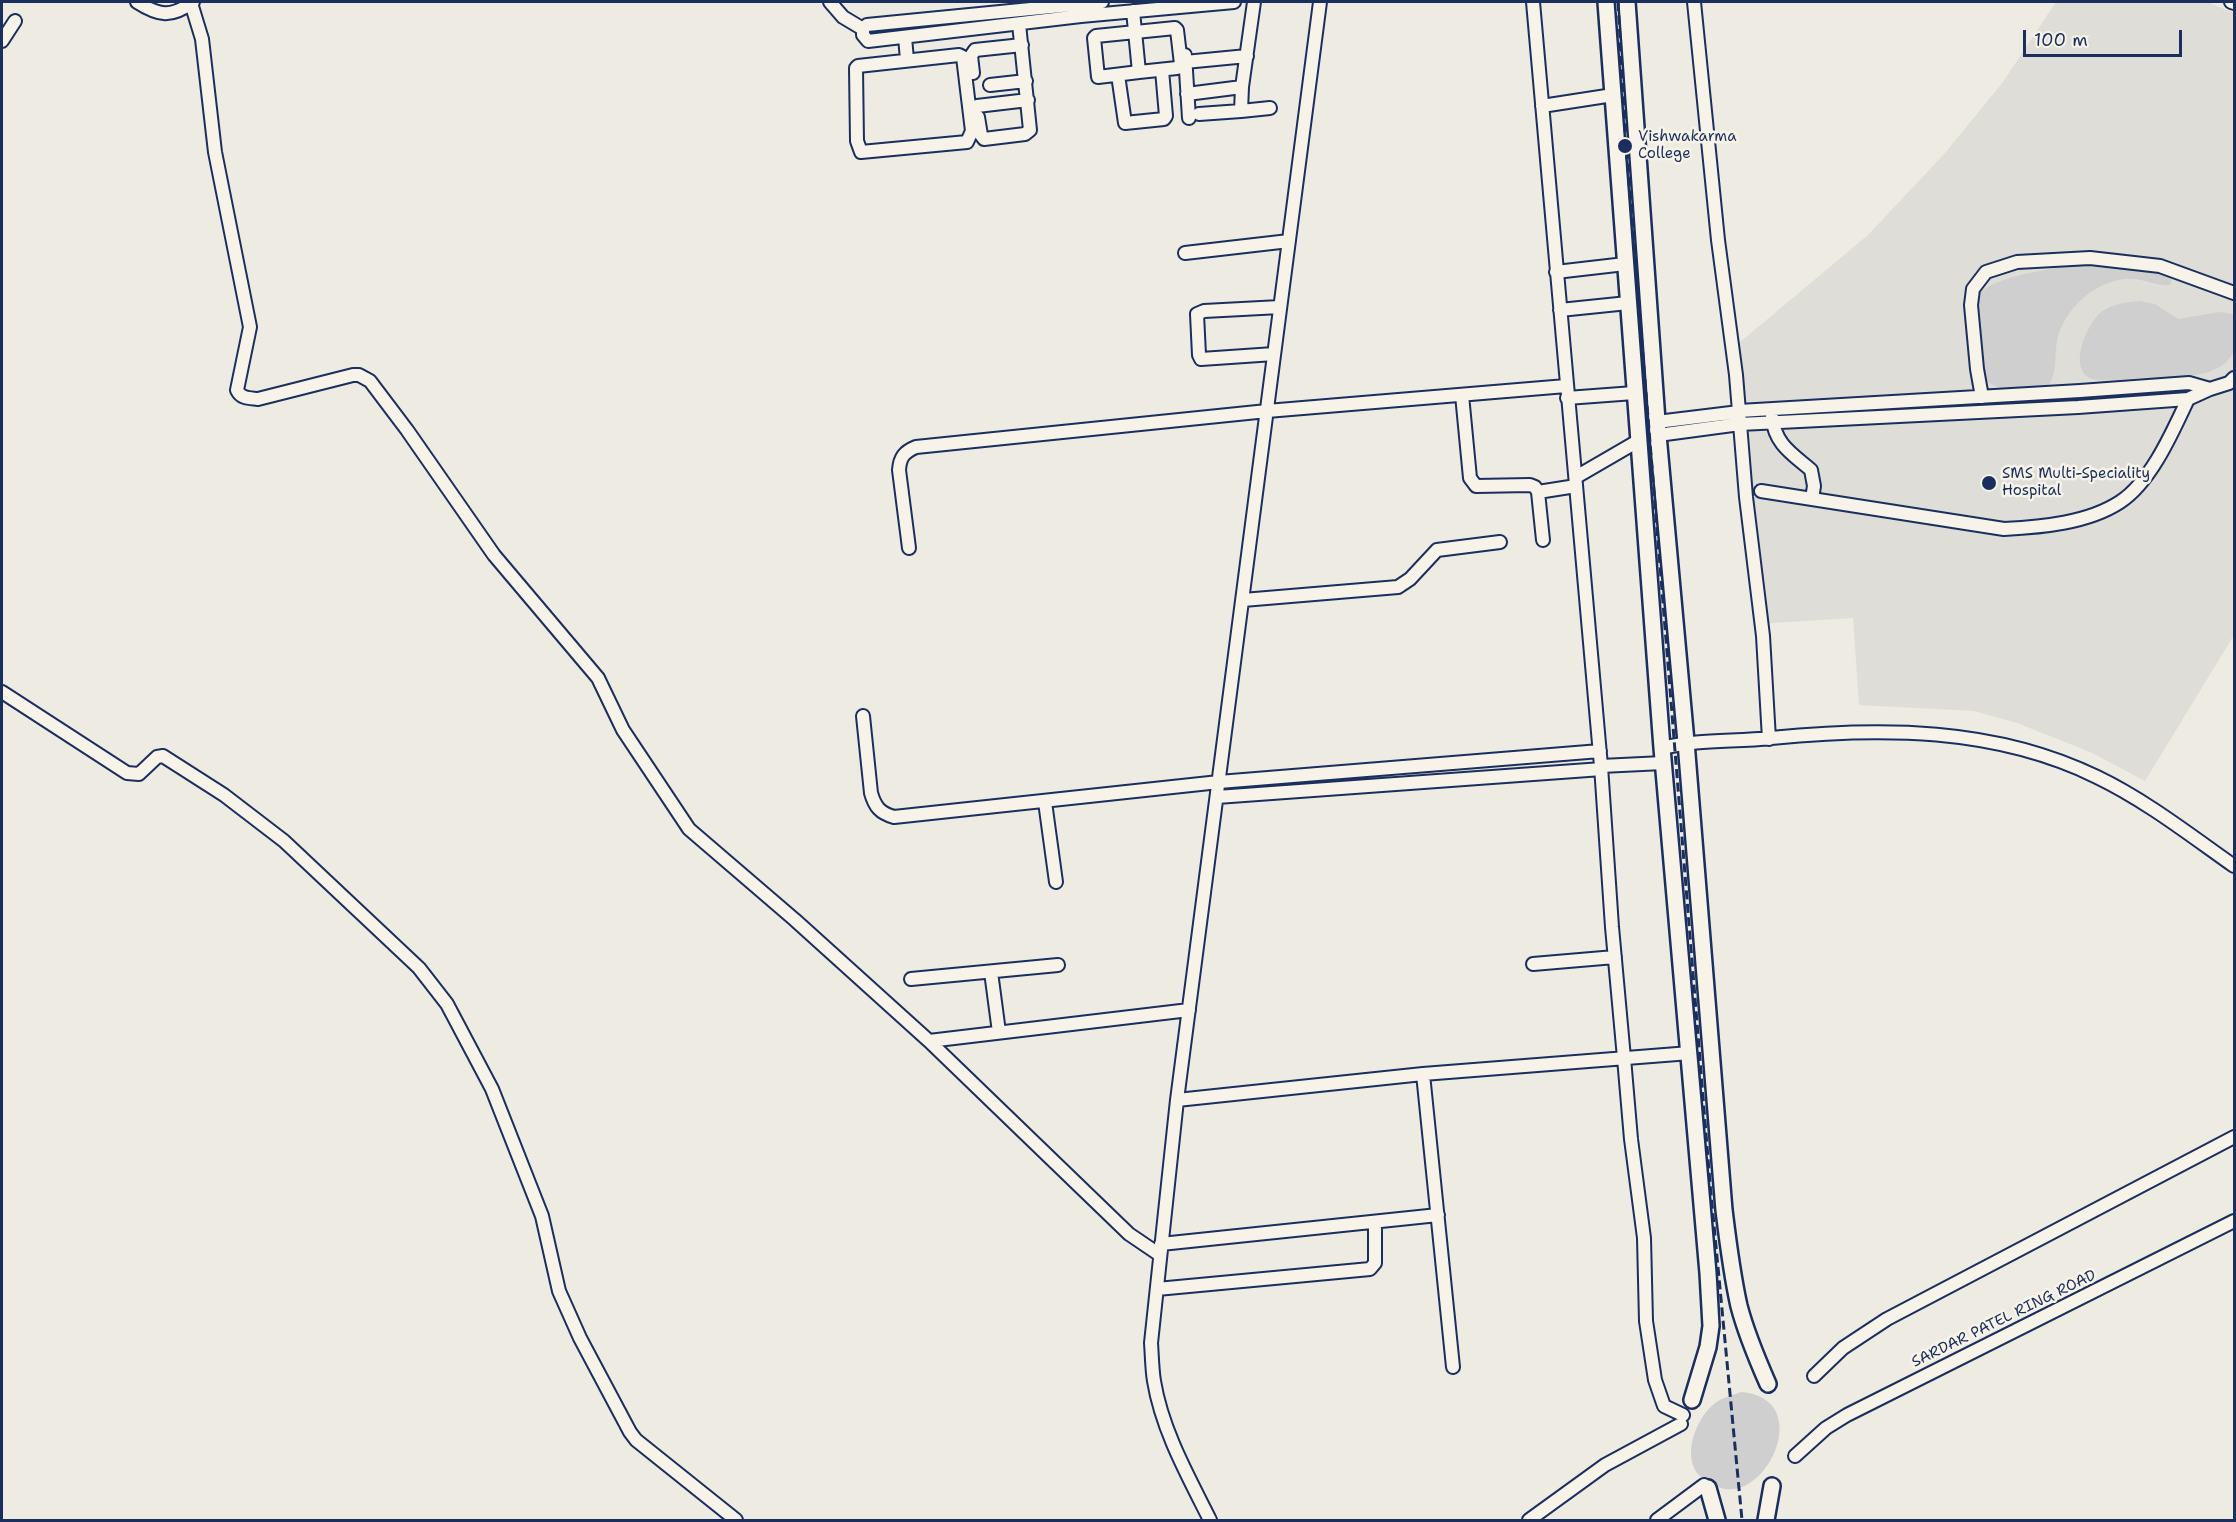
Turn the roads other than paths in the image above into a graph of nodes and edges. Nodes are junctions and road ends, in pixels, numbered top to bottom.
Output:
1 (137, 2) edge
2 (192, 2) edge
3 (830, 2) edge
4 (1102, 2) edge
5 (1234, 2) edge
6 (1254, 2) edge
7 (1320, 2) edge
8 (1533, 2) edge
9 (1606, 2) edge
10 (1627, 2) edge
11 (1694, 2) edge
12 (1133, 11) junction
13 (15, 21) dead end
14 (1019, 24) junction
15 (982, 28) junction
16 (863, 29) junction
17 (1135, 32) junction
18 (1184, 36) dead end
19 (905, 37) junction
20 (2, 41) edge
21 (1022, 45) junction
22 (984, 49) junction
23 (1248, 56) junction
24 (907, 60) junction
25 (1185, 62) junction
26 (1162, 70) junction
27 (1139, 72) junction
28 (1118, 75) junction
29 (1026, 81) junction
30 (990, 85) dead end
31 (1242, 87) junction
32 (1187, 94) junction
33 (1613, 95) junction
34 (1028, 100) junction
35 (977, 106) junction
36 (1542, 106) junction
37 (1270, 108) dead end
38 (1241, 111) junction
39 (1289, 241) junction
40 (1185, 253) dead end
41 (1625, 264) junction
42 (1556, 272) junction
43 (2235, 293) edge
44 (1628, 303) junction
45 (1280, 307) junction
46 (1560, 310) junction
47 (1274, 354) junction
48 (2235, 378) edge
49 (2210, 389) junction
50 (1567, 392) junction
51 (2075, 392) junction
52 (1634, 393) junction
53 (1462, 395) junction
54 (1982, 397) junction
55 (2188, 399) junction
56 (2075, 407) junction
57 (1267, 411) junction
58 (1739, 416) junction
59 (1772, 416) junction
60 (1658, 428) junction
61 (1638, 441) junction
62 (1576, 481) junction
63 (1761, 491) dead end
64 (1538, 492) junction
65 (1812, 499) junction
66 (1543, 540) dead end
67 (1500, 542) dead end
68 (909, 548) dead end
69 (1243, 600) junction
70 (2, 692) edge
71 (863, 716) dead end
72 (1769, 739) junction
73 (1686, 742) junction
74 (1600, 751) junction
75 (1663, 755) junction
76 (1601, 768) junction
77 (1219, 782) junction
78 (1217, 797) junction
79 (1045, 802) junction
80 (2235, 866) edge
81 (1056, 882) dead end
82 (1614, 957) junction
83 (1533, 964) dead end
84 (1058, 965) dead end
85 (991, 972) junction
86 (911, 979) dead end
87 (1189, 1010) junction
88 (999, 1032) junction
89 (929, 1041) junction
90 (1690, 1053) junction
91 (1624, 1058) junction
92 (1423, 1074) junction
93 (1177, 1100) junction
94 (2235, 1137) edge
95 (1437, 1215) junction
96 (2235, 1221) edge
97 (1375, 1222) junction
98 (1161, 1250) junction
99 (1157, 1289) junction
100 (1454, 1367) dead end
101 (1814, 1376) dead end
102 (1768, 1384) dead end
103 (1692, 1400) dead end
104 (1795, 1456) dead end
105 (1772, 1486) dead end
106 (1706, 1487) joint
107 (736, 1521) edge
108 (1210, 1521) edge
109 (1529, 1521) edge
110 (1658, 1521) edge
111 (1717, 1521) edge
112 (1766, 1521) edge

1 - 2 street
2 - 89 street
3 - 16 street
4 - 16 street
5 - 12 street
6 - 23 street
7 - 39 street
8 - 36 street
9 - 33 main road
10 - 60 main road
11 - 58 street
12 - 14 street
12 - 17 street
13 - 20 street
14 - 15 street
14 - 21 street
15 - 19 street
15 - 22 street
16 - 19 street
17 - 26 street
17 - 27 street
17 - 28 street
18 - 25 street
19 - 24 street
21 - 22 street
21 - 29 street
22 - 35 street
23 - 25 street
23 - 31 street
24 - 24 street
25 - 32 street
26 - 27 street
26 - 28 street
27 - 28 street
29 - 30 street
29 - 34 street
31 - 32 street
31 - 38 street
32 - 38 street
33 - 36 street
33 - 41 main road
34 - 35 street
34 - 35 street
36 - 42 street
37 - 38 street
39 - 40 street
39 - 45 street
41 - 42 street
41 - 44 main road
42 - 46 street
43 - 54 street
44 - 46 street
44 - 52 main road
45 - 47 street
45 - 47 street
46 - 50 street
47 - 57 street
48 - 49 street
49 - 51 street
49 - 55 street
50 - 52 street
50 - 53 street
50 - 62 street
51 - 54 street
51 - 56 street
52 - 61 main road
53 - 57 street
53 - 64 street
54 - 59 street
55 - 56 street
55 - 65 street
56 - 59 street
57 - 68 street
57 - 69 street
58 - 59 street
58 - 60 street
58 - 72 street
59 - 65 street
60 - 73 main road
61 - 62 street
61 - 75 main road
62 - 64 street
62 - 74 street
63 - 65 street
64 - 66 street
67 - 69 street
69 - 77 street
70 - 107 street
71 - 79 street
72 - 73 street
72 - 80 street
73 - 75 street
73 - 102 main road
74 - 76 street
74 - 77 street
75 - 76 street
75 - 90 main road
76 - 78 street
76 - 82 street
77 - 78 street
77 - 79 street
78 - 87 street
79 - 81 street
82 - 83 street
82 - 91 street
84 - 85 street
85 - 86 street
85 - 88 street
87 - 88 street
87 - 93 street
88 - 89 street
89 - 98 street
90 - 91 street
90 - 103 main road
91 - 92 street
91 - 109 street
92 - 93 street
92 - 95 street
93 - 98 street
94 - 101 street
95 - 97 street
95 - 100 street
96 - 104 street, SARDAR PATEL RING ROAD
97 - 98 street
97 - 99 street
98 - 99 street
99 - 108 street
105 - 112 main road
106 - 110 street
106 - 111 main road

